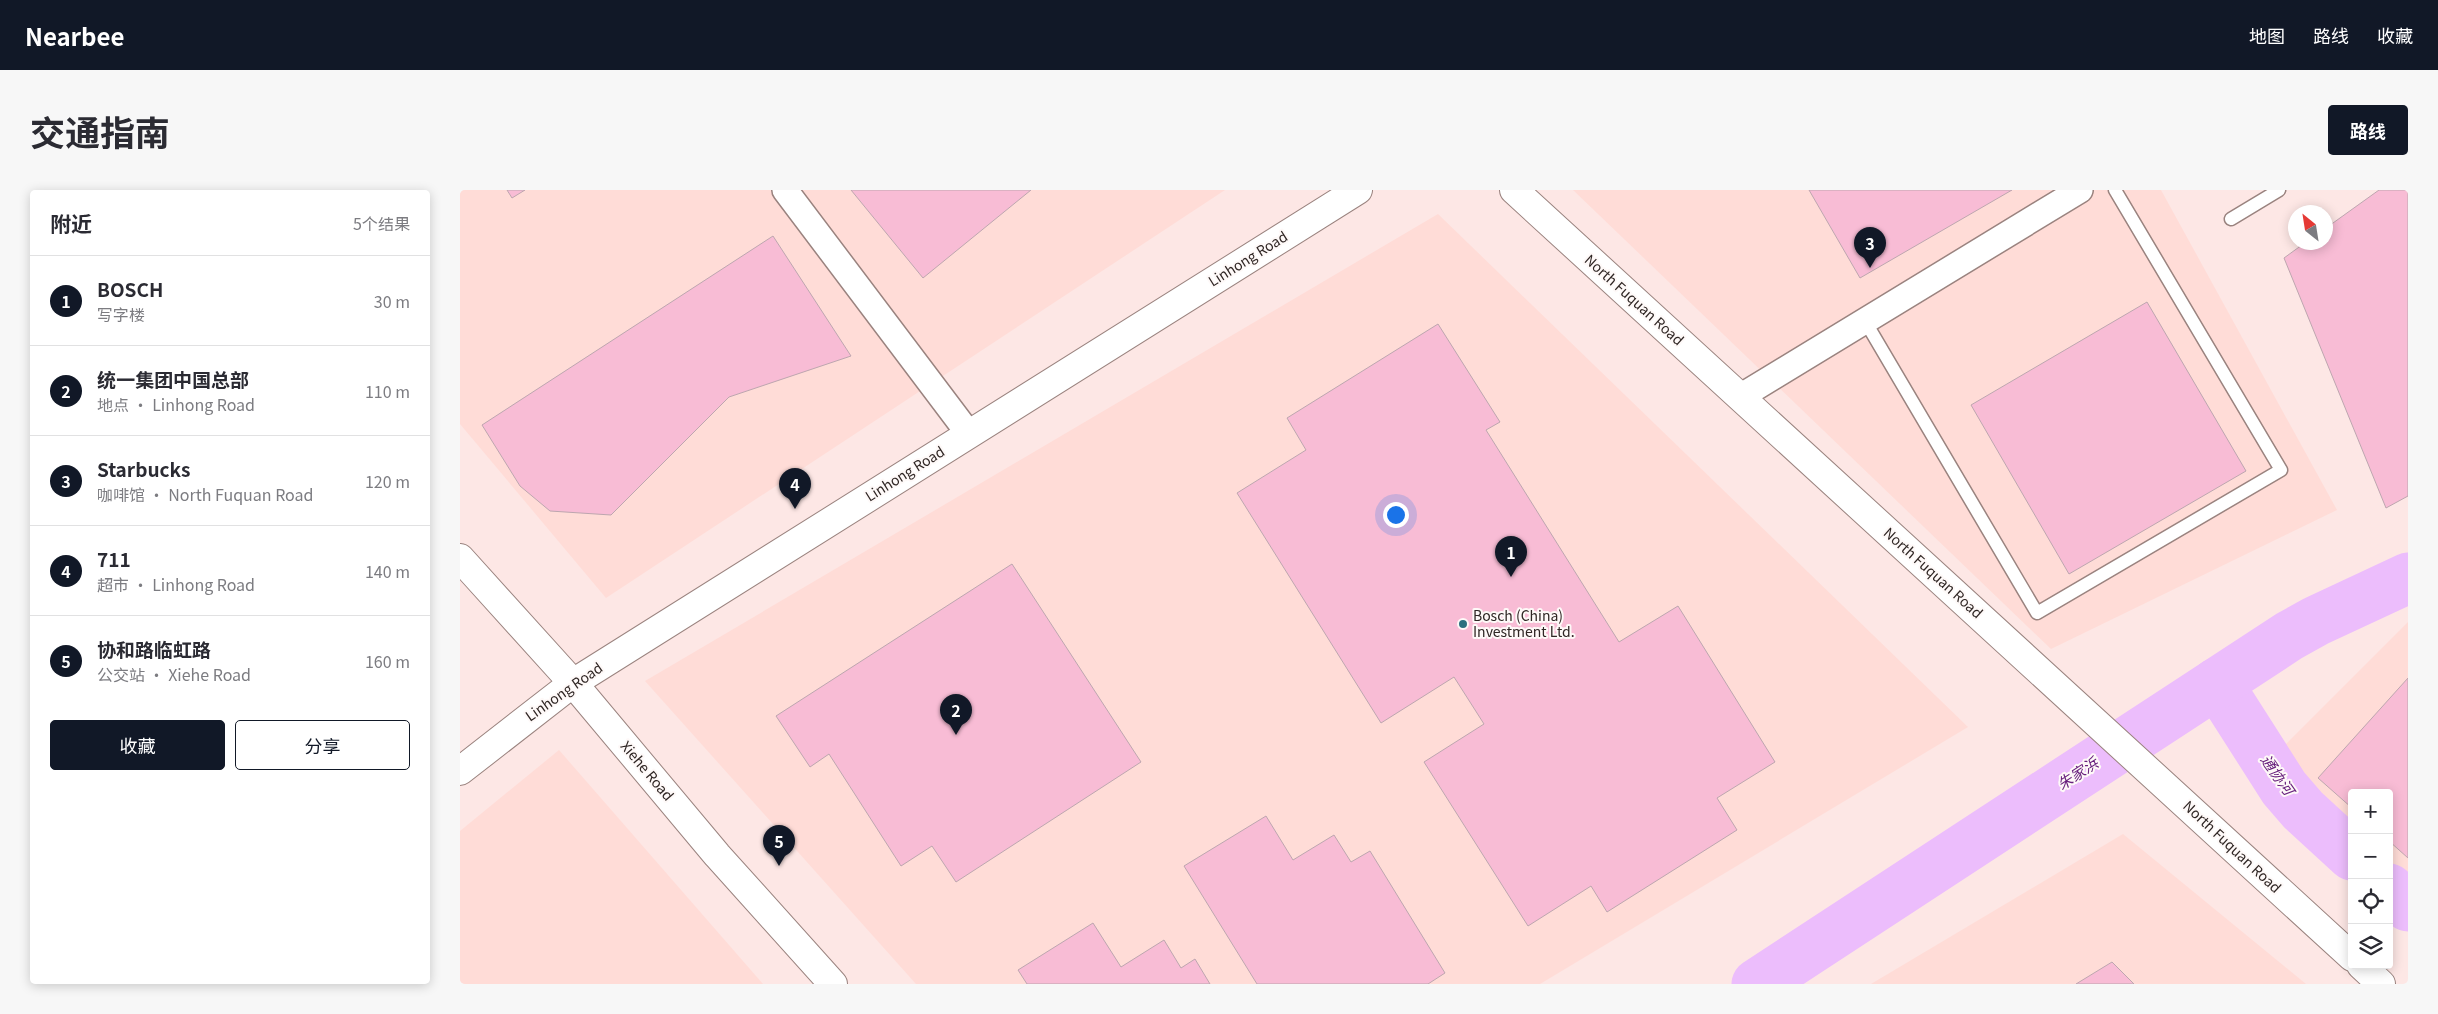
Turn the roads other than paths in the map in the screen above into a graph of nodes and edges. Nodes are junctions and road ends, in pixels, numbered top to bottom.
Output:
1 (785, 190) edge
2 (1358, 190) edge
3 (1514, 190) edge
4 (2080, 190) edge
5 (2115, 190) edge
6 (2279, 190) edge
7 (2232, 219) dead end
8 (1865, 321) junction
9 (1740, 397) junction
10 (969, 434) junction
11 (460, 558) edge
12 (574, 683) junction
13 (460, 771) edge
14 (2348, 953) edge
15 (2365, 969) edge
16 (833, 984) edge
17 (2382, 984) edge

1 - 10 street
2 - 10 street, Linhong Road
3 - 9 street, North Fuquan Road
4 - 8 street
5 - 8 lane
6 - 7 lane
8 - 9 street
9 - 14 street, North Fuquan Road
10 - 12 street, Linhong Road
11 - 12 street, Xiehe Road
12 - 13 street, Linhong Road
12 - 16 street, Xiehe Road
15 - 17 street

